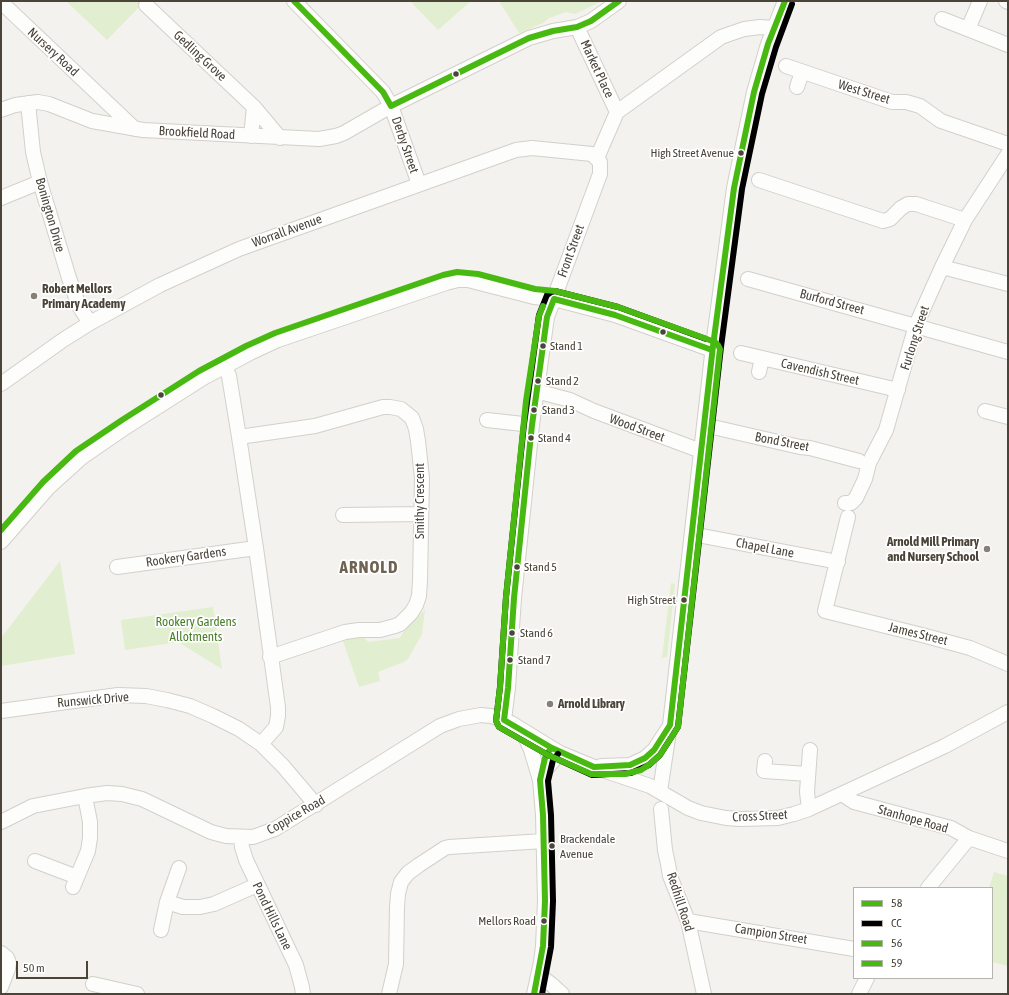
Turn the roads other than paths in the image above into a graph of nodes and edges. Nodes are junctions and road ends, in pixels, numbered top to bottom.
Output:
1 (294, 1) edge
2 (619, 1) edge
3 (980, 1) edge
4 (1, 2) edge
5 (784, 2) edge
6 (146, 5) dead end
7 (942, 19) dead end
8 (577, 27) junction
9 (774, 28) junction
10 (968, 29) junction
11 (1008, 46) edge
12 (786, 66) dead end
13 (802, 72) junction
14 (797, 87) dead end
15 (105, 101) junction
16 (28, 102) junction
17 (391, 106) junction
18 (254, 107) junction
19 (1, 110) edge
20 (617, 112) junction
21 (92, 121) junction
22 (134, 129) junction
23 (251, 136) junction
24 (280, 138) junction
25 (1008, 144) edge
26 (597, 158) junction
27 (1006, 160) edge
28 (759, 180) dead end
29 (40, 182) junction
30 (418, 184) junction
31 (1, 198) edge
32 (965, 220) junction
33 (942, 267) junction
34 (748, 278) dead end
35 (1008, 284) edge
36 (554, 299) junction
37 (90, 323) junction
38 (916, 325) junction
39 (712, 350) junction
40 (1008, 352) edge
41 (742, 353) dead end
42 (225, 366) junction
43 (1, 384) edge
44 (898, 390) junction
45 (536, 391) junction
46 (985, 411) dead end
47 (1008, 417) edge
48 (486, 420) dead end
49 (532, 425) junction
50 (704, 425) junction
51 (239, 437) junction
52 (701, 452) junction
53 (853, 462) dead end
54 (421, 514) junction
55 (344, 515) dead end
56 (692, 534) junction
57 (1, 542) edge
58 (256, 548) junction
59 (838, 562) junction
60 (117, 567) dead end
61 (825, 611) joint
62 (270, 656) junction
63 (1008, 664) edge
64 (1, 711) edge
65 (1008, 712) edge
66 (504, 720) junction
67 (670, 725) junction
68 (522, 730) junction
69 (261, 744) junction
70 (556, 750) junction
71 (810, 750) dead end
72 (765, 761) dead end
73 (594, 767) junction
74 (808, 774) junction
75 (540, 780) junction
76 (660, 791) junction
77 (842, 794) junction
78 (85, 796) junction
79 (316, 805) junction
80 (661, 809) dead end
81 (809, 809) junction
82 (1, 822) edge
83 (241, 837) junction
84 (969, 838) junction
85 (544, 841) junction
86 (1008, 851) edge
87 (40, 866) dead end
88 (179, 868) dead end
89 (256, 885) junction
90 (929, 887) edge
91 (167, 902) junction
92 (688, 920) junction
93 (161, 930) dead end
94 (853, 949) edge
95 (1, 953) edge
96 (538, 974) junction
97 (866, 979) edge
98 (93, 984) dead end
99 (1, 987) edge
100 (137, 994) edge
101 (303, 994) edge
102 (389, 994) edge
103 (534, 994) edge
104 (562, 994) edge
105 (704, 994) edge
106 (859, 994) edge

1 - 17 street, Derby Street
2 - 8 street, Brookfield Road
3 - 10 street
4 - 15 street, Nursery Road
5 - 9 street
6 - 18 street, Gedling Grove
7 - 10 street
8 - 17 street, Brookfield Road
8 - 20 street, Market Place
9 - 20 street
9 - 39 street
10 - 11 street
12 - 13 street, West Street
13 - 14 street
13 - 25 street, West Street
15 - 21 street
15 - 22 street, Nursery Road
16 - 19 street, Brookfield Road
16 - 21 street, Brookfield Road
16 - 29 street, Bonington Drive
17 - 24 street, Brookfield Road
17 - 30 street, Derby Street
18 - 23 street
18 - 24 street, Gedling Grove
20 - 26 street, Front Street
21 - 22 street, Brookfield Road
22 - 23 street, Brookfield Road
23 - 24 street, Brookfield Road
26 - 30 street, Worrall Avenue
26 - 36 street, Front Street
27 - 32 street, Furlong Street
28 - 32 street
29 - 31 street
29 - 37 street, Bonington Drive
30 - 37 street, Worrall Avenue
32 - 33 street, Furlong Street
33 - 35 street
33 - 38 street, Furlong Street
34 - 38 street, Burford Street
36 - 39 street
36 - 42 street
36 - 45 street, Front Street
37 - 43 street, Worrall Avenue
38 - 40 street, Burford Street
38 - 44 street, Furlong Street
39 - 50 street
41 - 44 street, Cavendish Street
42 - 51 street
42 - 57 street
44 - 59 street, Furlong Street
45 - 49 street, Front Street
45 - 52 street, Wood Street
46 - 47 street
48 - 49 street
49 - 66 street, Front Street
50 - 52 street
50 - 53 street, Bond Street
51 - 54 street, Smithy Crescent
51 - 58 street
52 - 56 street
54 - 55 street
54 - 62 street, Smithy Crescent
56 - 59 street, Chapel Lane
56 - 67 street
58 - 60 street, Rookery Gardens
58 - 62 street
59 - 61 street, Furlong Street
61 - 63 street, James Street
62 - 69 street
64 - 69 street, Runswick Drive
65 - 77 street, Cross Street
66 - 68 street, Coppice Road
66 - 79 street, Coppice Road
67 - 73 street
67 - 76 street
68 - 70 street, Coppice Road
68 - 75 street
69 - 79 street, Runswick Drive
70 - 73 street, Cross Street
70 - 75 street
71 - 74 street
72 - 74 street
73 - 76 street, Cross Street
74 - 81 street
75 - 85 street
76 - 81 street, Cross Street
77 - 81 street, Cross Street
77 - 84 street, Stanhope Road
78 - 82 street, Coppice Road
78 - 83 street, Coppice Road
78 - 87 street
79 - 83 street, Coppice Road
80 - 92 street, Redhill Road
83 - 89 street, Pond Hills Lane
84 - 86 street, Stanhope Road
84 - 90 street
85 - 96 street
85 - 102 street
88 - 91 street
89 - 91 street
89 - 101 street, Pond Hills Lane
91 - 93 street
92 - 94 street, Campion Street
92 - 105 street, Redhill Road
95 - 99 street
96 - 103 street
96 - 104 street
97 - 106 street
98 - 100 street

